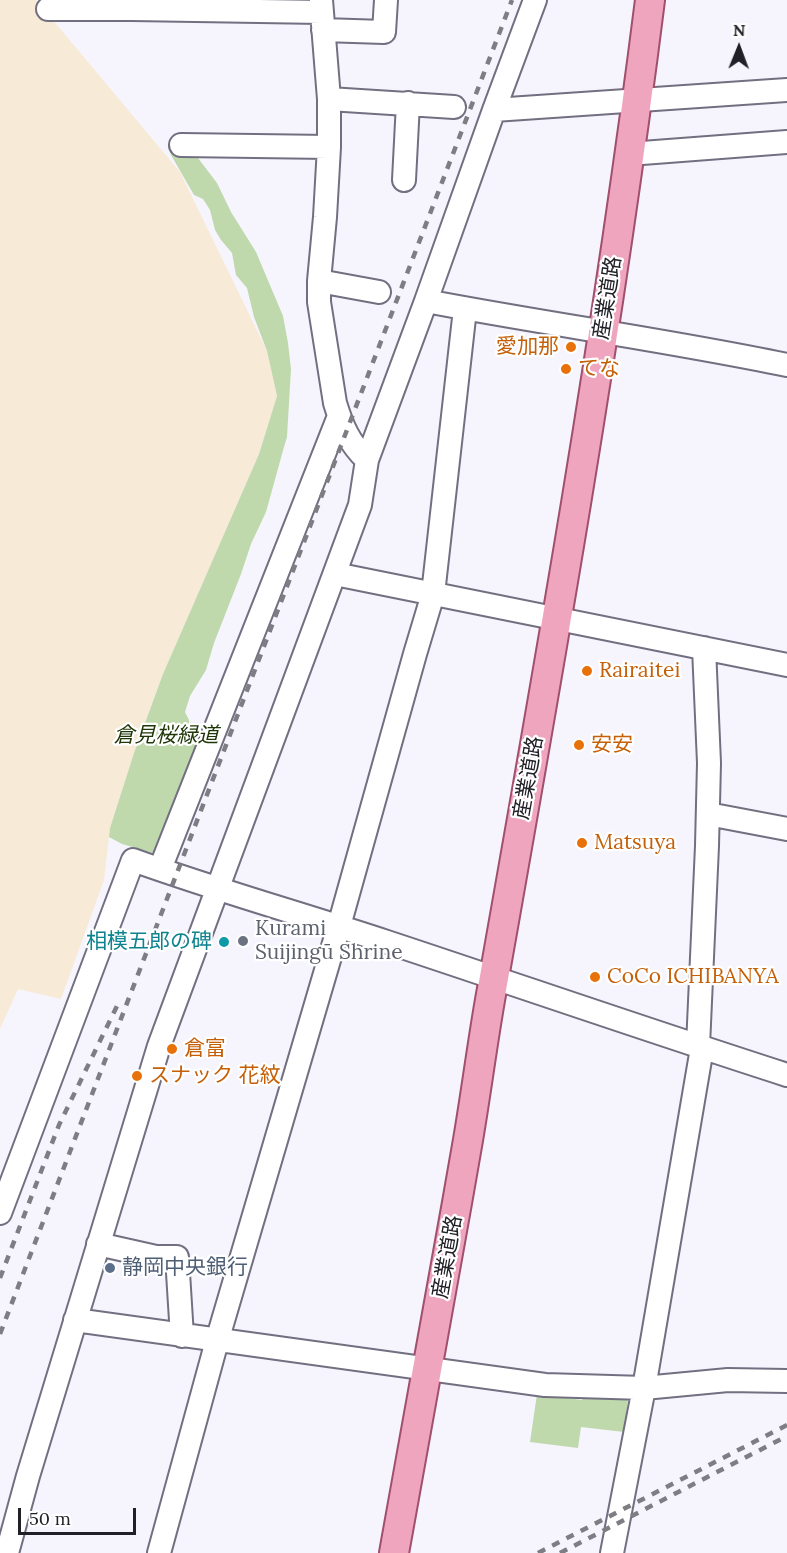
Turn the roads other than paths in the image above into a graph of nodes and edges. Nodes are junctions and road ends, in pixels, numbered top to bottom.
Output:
1 (386, 0) edge
2 (536, 0) edge
3 (650, 0) edge
4 (132, 4) edge
5 (48, 9) dead end
6 (322, 14) edge
7 (787, 90) edge
8 (329, 99) junction
9 (637, 101) junction
10 (408, 104) junction
11 (454, 107) dead end
12 (494, 110) junction
13 (787, 142) edge
14 (181, 145) dead end
15 (329, 147) junction
16 (628, 154) junction
17 (404, 180) dead end
18 (319, 281) junction
19 (379, 292) dead end
20 (426, 302) junction
21 (465, 309) junction
22 (603, 332) junction
23 (787, 364) edge
24 (339, 416) junction
25 (367, 460) junction
26 (335, 574) junction
27 (433, 594) junction
28 (556, 618) junction
29 (704, 648) junction
30 (787, 665) edge
31 (708, 814) junction
32 (787, 829) edge
33 (160, 870) junction
34 (218, 889) junction
35 (339, 926) junction
36 (494, 977) junction
37 (700, 1047) junction
38 (787, 1075) edge
39 (0, 1213) edge
40 (98, 1244) junction
41 (75, 1320) junction
42 (182, 1336) junction
43 (217, 1341) junction
44 (428, 1368) junction
45 (787, 1381) edge
46 (644, 1388) junction
47 (6, 1553) edge
48 (159, 1553) edge
49 (394, 1553) edge
50 (612, 1553) edge

1 - 6 street
2 - 12 street
3 - 9 main road, 産業道路
4 - 5 street
4 - 6 street
6 - 8 street
7 - 9 street
8 - 10 street
8 - 15 street
9 - 12 street
9 - 16 main road, 産業道路
10 - 11 street
10 - 17 street
12 - 20 street
13 - 16 street
14 - 15 street
15 - 18 street
16 - 22 main road, 産業道路
18 - 19 street
18 - 24 street
20 - 21 street
20 - 25 street
21 - 22 street
21 - 27 street
22 - 23 street
22 - 28 main road, 産業道路
24 - 25 street
24 - 33 street
25 - 26 street
26 - 27 street
26 - 34 street
27 - 28 street
27 - 35 street
28 - 29 street
28 - 36 main road, 産業道路
29 - 30 street
29 - 31 street
31 - 32 street
31 - 37 street
33 - 34 street
33 - 39 street
34 - 35 street
34 - 40 street
35 - 36 street
35 - 43 street
36 - 37 street
36 - 44 main road, 産業道路
37 - 38 street
37 - 46 street
40 - 41 street
40 - 42 street
41 - 42 street
41 - 47 street
42 - 43 street
43 - 44 street
43 - 48 street
44 - 46 street
44 - 49 main road, 産業道路
45 - 46 street
46 - 50 street

